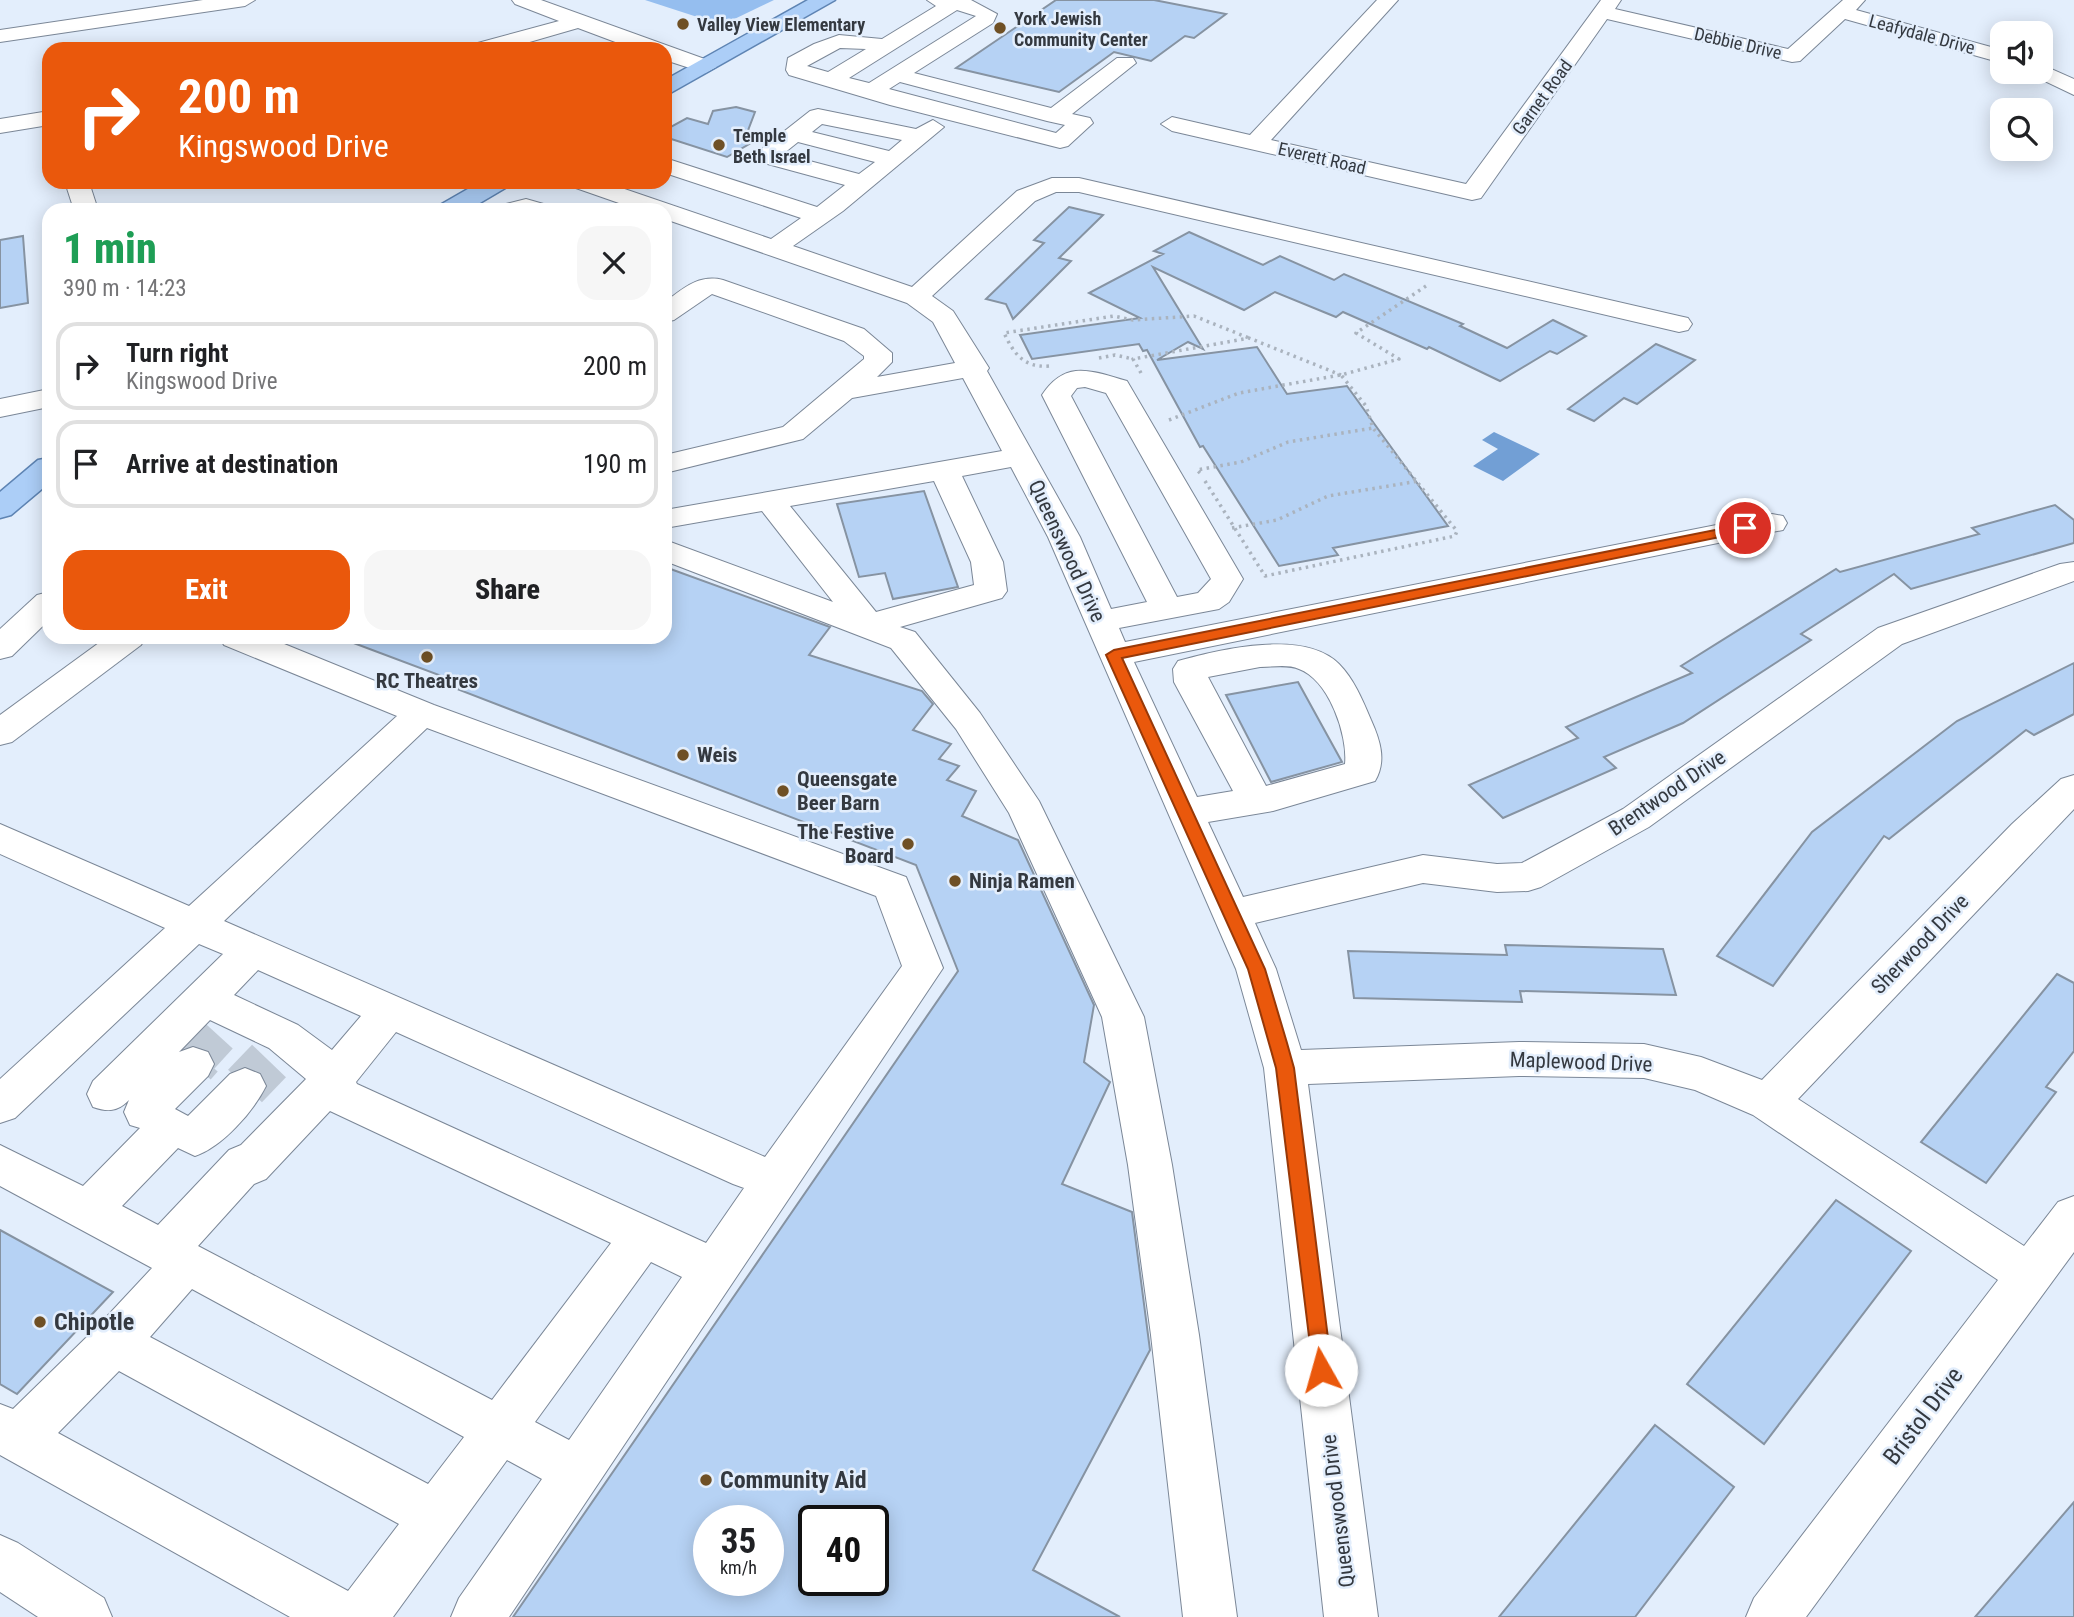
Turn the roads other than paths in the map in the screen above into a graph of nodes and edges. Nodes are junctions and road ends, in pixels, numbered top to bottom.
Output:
1 (245, 0) edge
2 (522, 0) edge
3 (824, 0) edge
4 (1388, 0) edge
5 (950, 1) edge
6 (990, 6) edge
7 (1606, 6) edge
8 (1848, 6) edge
9 (577, 22) junction
10 (0, 36) edge
11 (507, 42) edge
12 (634, 42) edge
13 (886, 46) junction
14 (1990, 53) edge
15 (672, 55) edge
16 (2063, 61) dead end
17 (1125, 62) dead end
18 (2053, 64) edge
19 (705, 67) junction
20 (897, 75) junction
21 (2053, 76) edge
22 (831, 80) junction
23 (672, 85) edge
24 (2074, 88) edge
25 (872, 90) junction
26 (951, 113) junction
27 (1055, 116) junction
28 (42, 119) edge
29 (1172, 124) dead end
30 (0, 126) edge
31 (793, 134) junction
32 (921, 137) junction
33 (1256, 142) junction
34 (893, 159) junction
35 (672, 167) edge
36 (863, 183) junction
37 (486, 189) edge
38 (594, 189) edge
39 (1472, 193) joint
40 (461, 203) edge
41 (619, 203) edge
42 (821, 216) junction
43 (672, 219) edge
44 (773, 249) junction
45 (916, 297) junction
46 (672, 309) edge
47 (1679, 324) dead end
48 (975, 368) junction
49 (842, 391) junction
50 (42, 399) edge
51 (0, 408) edge
52 (1021, 456) junction
53 (672, 462) edge
54 (944, 470) junction
55 (42, 473) edge
56 (770, 500) junction
57 (0, 508) edge
58 (672, 518) edge
59 (1772, 523) dead end
60 (672, 553) edge
61 (2071, 570) dead end
62 (42, 609) edge
63 (1167, 609) junction
64 (1100, 621) junction
65 (871, 628) junction
66 (120, 644) edge
67 (253, 644) edge
68 (0, 648) edge
69 (1114, 655) junction
70 (422, 713) junction
71 (0, 733) edge
72 (2074, 789) edge
73 (1256, 800) junction
74 (1186, 812) junction
75 (2, 841) edge
76 (1231, 914) junction
77 (198, 924) junction
78 (253, 949) junction
79 (390, 1010) junction
80 (214, 1029) junction
81 (268, 1062) junction
82 (1285, 1068) junction
83 (334, 1078) junction
84 (1768, 1102) junction
85 (0, 1105) edge
86 (155, 1118) junction
87 (0, 1164) edge
88 (775, 1179) junction
89 (88, 1211) junction
90 (2074, 1216) edge
91 (643, 1236) junction
92 (175, 1257) junction
93 (714, 1269) junction
94 (2028, 1274) junction
95 (114, 1343) junction
96 (499, 1430) junction
97 (9, 1433) edge
98 (576, 1470) junction
99 (436, 1516) junction
100 (0, 1561) edge
101 (85, 1617) edge
102 (342, 1617) edge
103 (361, 1617) edge
104 (478, 1617) edge
105 (1210, 1617) edge
106 (1351, 1617) edge
107 (1773, 1617) edge

1 - 10 street
2 - 9 street
3 - 19 main road
4 - 33 street
5 - 6 street
5 - 13 street
6 - 20 street
7 - 8 street, Debbie Drive
7 - 39 street, Garnet Road
8 - 14 street, Leafydale Drive
9 - 11 street
9 - 12 street
13 - 22 street
13 - 22 street
15 - 19 street
16 - 18 street
17 - 27 street
19 - 23 main road
20 - 25 street
20 - 27 street
21 - 24 street
22 - 25 street
25 - 26 street
26 - 27 street
26 - 32 street
28 - 30 street
29 - 33 street, Everett Road
31 - 32 street
31 - 34 street
31 - 36 street
32 - 34 street
33 - 39 street, Everett Road
34 - 36 street
35 - 42 street
36 - 42 street
37 - 40 main road
38 - 41 street, Queenswood Drive
42 - 44 street
43 - 44 street, Queenswood Drive
44 - 45 street, Queenswood Drive
45 - 47 street
45 - 48 street, Queenswood Drive
46 - 49 street
48 - 49 street
48 - 52 street, Queenswood Drive
49 - 53 street
50 - 51 street
52 - 54 street
52 - 64 street, Queenswood Drive
54 - 56 street
54 - 65 street
55 - 57 main road
56 - 58 street
56 - 65 street
59 - 69 street
60 - 65 street
61 - 76 street, Brentwood Drive
62 - 68 street
63 - 63 street
63 - 64 street
64 - 69 street, Queenswood Drive
65 - 105 street
66 - 71 street
67 - 70 street
69 - 74 street, Queenswood Drive
70 - 77 street
70 - 88 street
72 - 84 street, Sherwood Drive
73 - 73 street
73 - 74 street
74 - 76 street, Queenswood Drive
75 - 77 street
76 - 82 street, Queenswood Drive
77 - 78 street
77 - 85 street
78 - 79 street
78 - 80 street
79 - 83 street
79 - 88 street
80 - 81 street
80 - 86 street
80 - 86 street
81 - 83 street
81 - 86 street
82 - 84 street, Maplewood Drive
82 - 106 street, Queenswood Drive
83 - 91 street
83 - 92 street
84 - 94 street, Maplewood Drive
86 - 89 street
87 - 89 street
88 - 93 street
89 - 92 street
90 - 94 street, Bristol Drive
91 - 93 street
91 - 96 street
92 - 95 street
92 - 96 street
93 - 98 street
94 - 107 street, Bristol Drive
95 - 97 street
95 - 99 street
96 - 98 street
96 - 99 street
97 - 102 street
98 - 104 street
99 - 103 street
100 - 101 street

